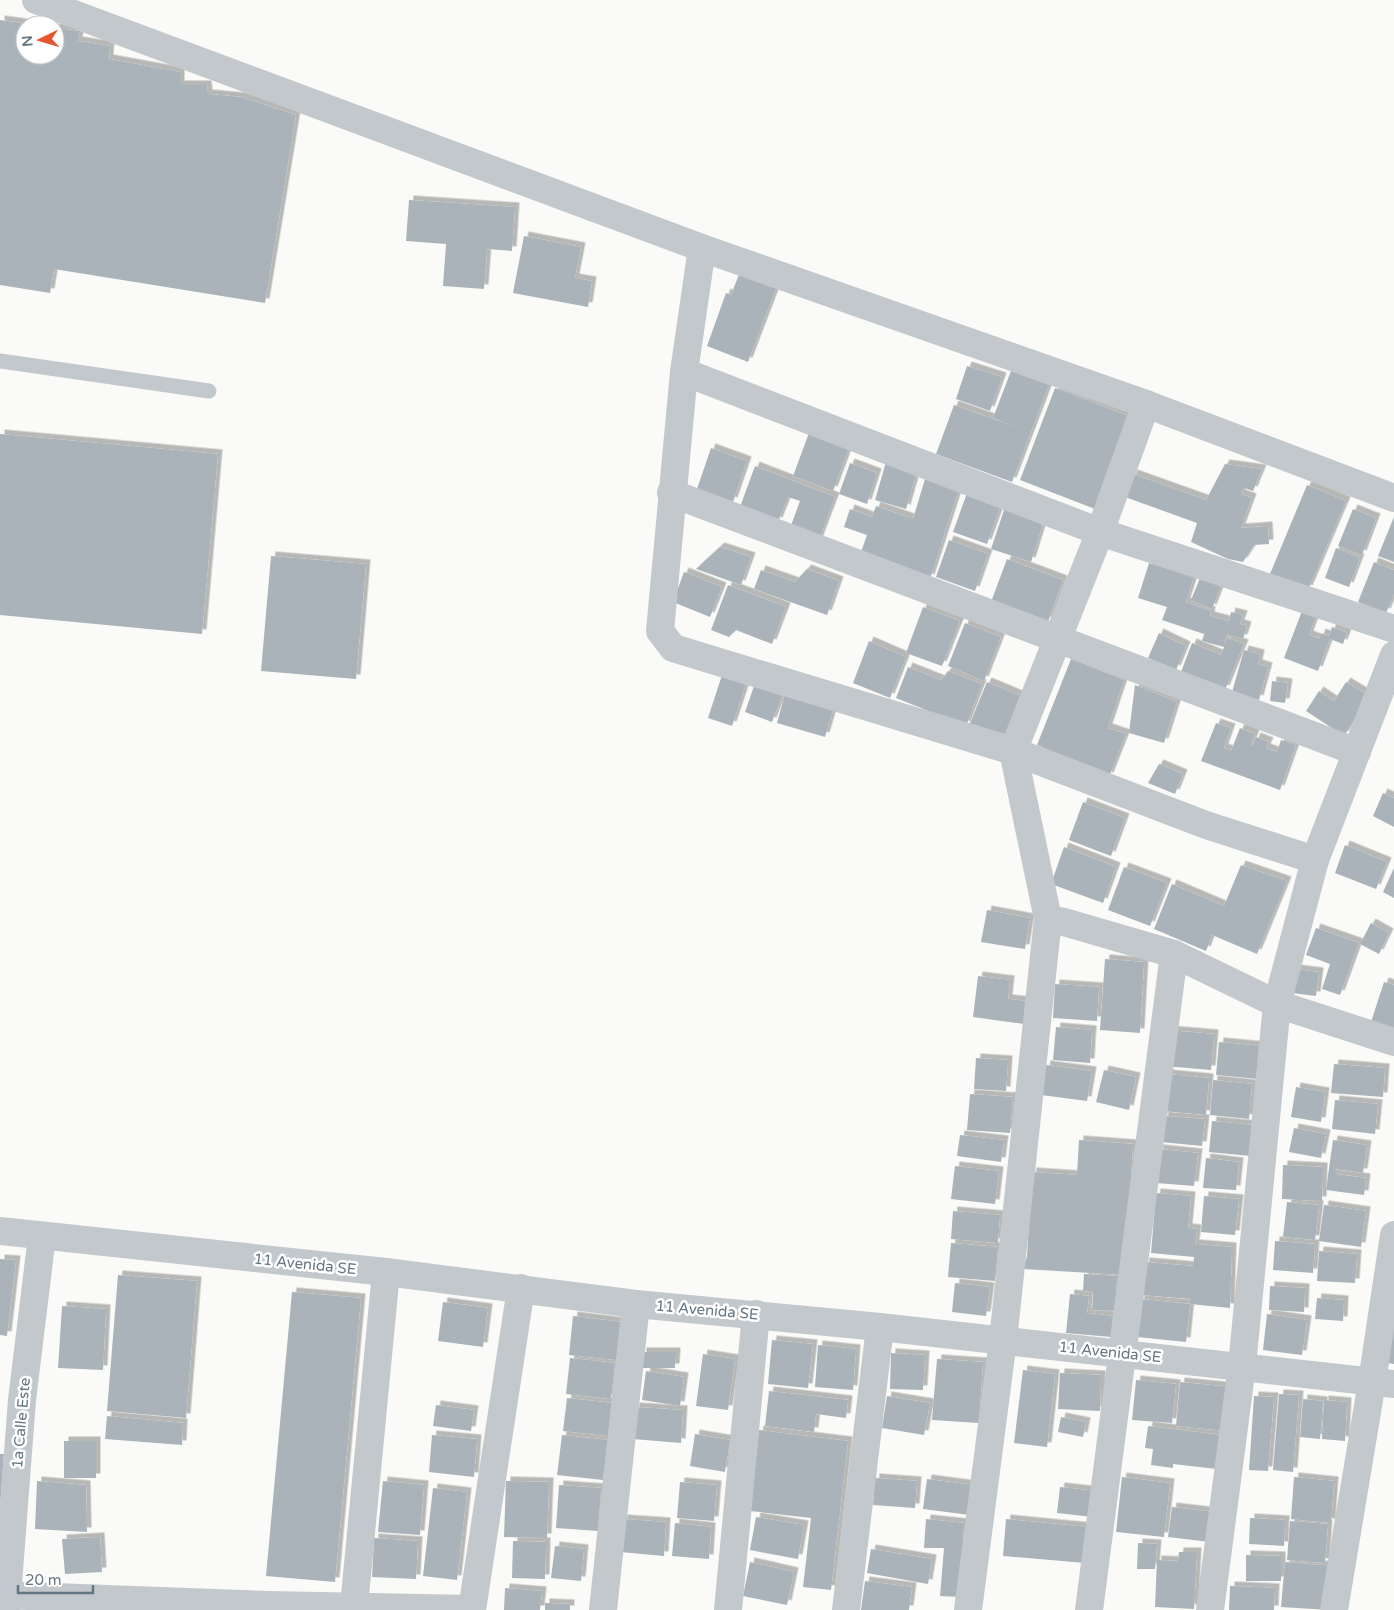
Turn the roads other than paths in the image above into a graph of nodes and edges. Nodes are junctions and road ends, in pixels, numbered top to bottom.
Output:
1 (36, 0) edge
2 (702, 248) junction
3 (0, 362) edge
4 (684, 372) junction
5 (209, 391) dead end
6 (1146, 404) junction
7 (671, 493) junction
8 (1394, 498) edge
9 (1100, 532) junction
10 (1394, 629) edge
11 (1056, 638) junction
12 (1394, 655) edge
13 (1014, 751) junction
14 (1357, 752) junction
15 (1315, 860) junction
16 (1048, 919) junction
17 (1174, 954) junction
18 (1277, 1004) junction
19 (1394, 1042) edge
20 (0, 1231) edge
21 (1394, 1235) edge
22 (42, 1236) junction
23 (386, 1272) junction
24 (521, 1288) junction
25 (636, 1304) junction
26 (756, 1314) junction
27 (880, 1327) junction
28 (1002, 1340) junction
29 (1123, 1353) junction
30 (1242, 1366) junction
31 (1383, 1383) edge
32 (4, 1600) edge
33 (354, 1606) junction
34 (472, 1610) edge
35 (603, 1610) edge
36 (728, 1610) edge
37 (846, 1610) edge
38 (968, 1610) edge
39 (1089, 1610) edge
40 (1210, 1610) edge
41 (1334, 1610) edge

1 - 2 street
2 - 4 street
2 - 6 street
3 - 5 lane
4 - 7 street
4 - 9 street
6 - 8 street
6 - 9 street
7 - 11 street
7 - 13 street
9 - 10 street
9 - 11 street
11 - 13 street
11 - 14 street
12 - 14 street
13 - 15 street
13 - 16 street
14 - 15 street
15 - 18 street
16 - 17 street
16 - 28 street
17 - 18 street
17 - 29 street
18 - 19 street
18 - 30 street
20 - 22 street, 11 Avenida SE
21 - 31 street
22 - 23 street, 11 Avenida SE
22 - 32 street, 1a Calle Este
23 - 24 street, 11 Avenida SE
23 - 33 street
24 - 25 street, 11 Avenida SE
24 - 34 street
25 - 26 street, 11 Avenida SE
25 - 35 street
26 - 27 street, 11 Avenida SE
26 - 36 street
27 - 28 street, 11 Avenida SE
27 - 37 street
28 - 29 street, 11 Avenida SE
28 - 38 street
29 - 30 street, 11 Avenida SE
29 - 39 street
30 - 31 street, 11 Avenida SE
30 - 40 street
31 - 41 street
32 - 33 street
33 - 34 street

